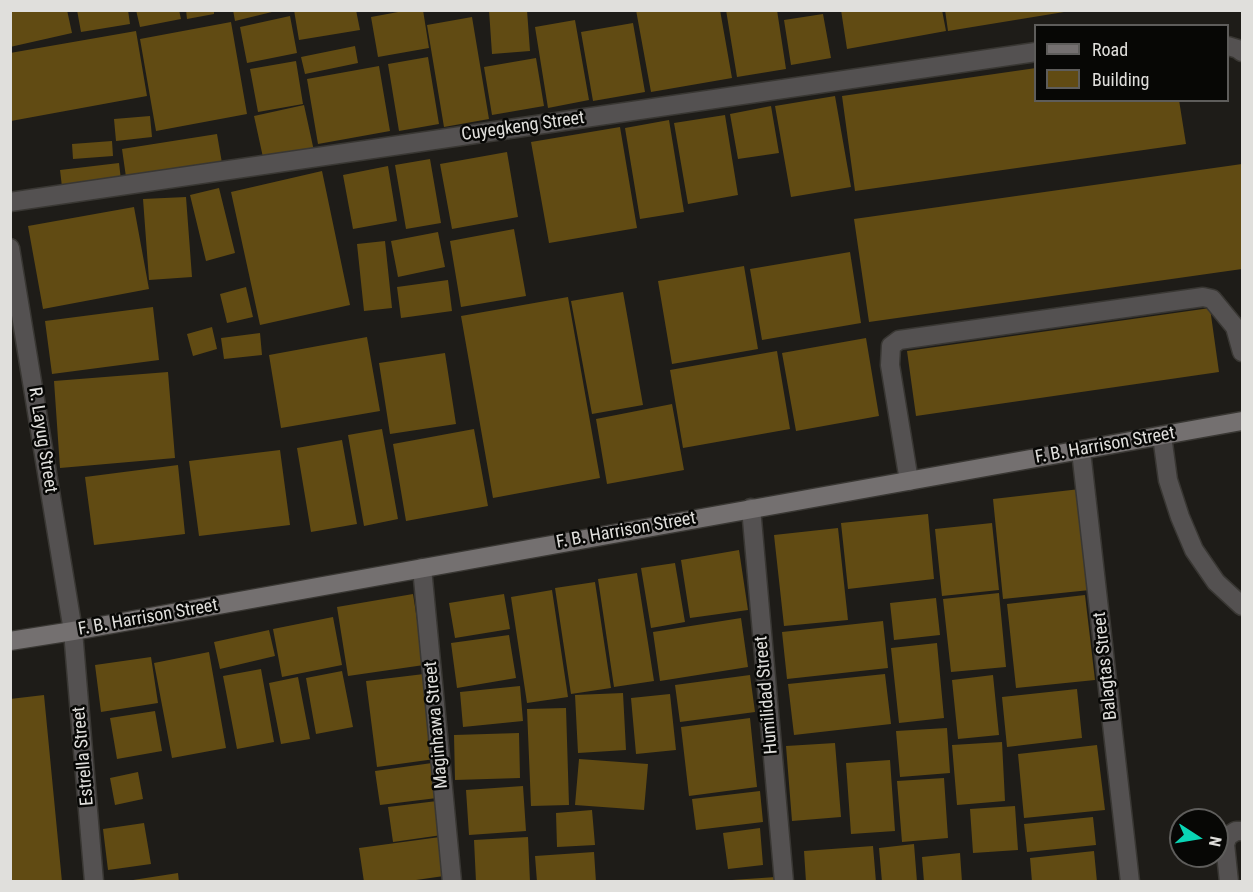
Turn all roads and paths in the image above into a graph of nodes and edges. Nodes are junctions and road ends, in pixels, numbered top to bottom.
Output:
1 (1034, 52) edge
2 (10, 202) edge
3 (10, 248) edge
4 (1242, 352) edge
5 (1242, 422) edge
6 (1162, 436) junction
7 (1081, 451) junction
8 (909, 481) junction
9 (751, 508) junction
10 (422, 568) junction
11 (1242, 606) edge
12 (73, 631) junction
13 (10, 641) edge
14 (1242, 831) edge
15 (94, 882) edge
16 (452, 882) edge
17 (783, 882) edge
18 (1130, 882) edge
19 (1228, 882) edge

1 - 2 street, Cuyegkeng Street
3 - 12 street, R. Layug Street
4 - 8 street
5 - 6 main road, F. B. Harrison Street
6 - 7 main road, F. B. Harrison Street
6 - 11 street
7 - 8 main road, F. B. Harrison Street
7 - 18 street, Balagtas Street
8 - 9 main road, F. B. Harrison Street
9 - 10 main road, F. B. Harrison Street
9 - 17 street, Humilidad Street
10 - 12 main road, F. B. Harrison Street
10 - 16 street, Maginhawa Street
12 - 13 main road, F. B. Harrison Street
12 - 15 street, Estrella Street
14 - 19 street

